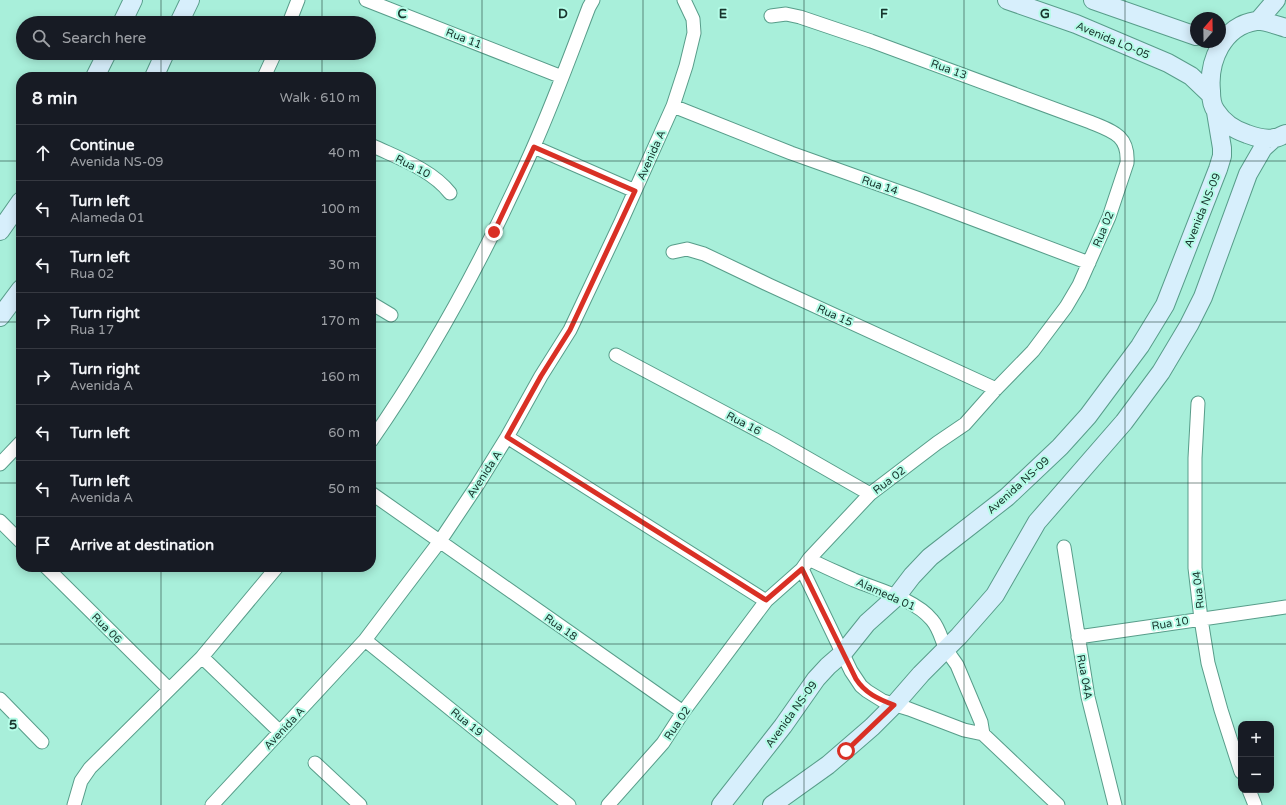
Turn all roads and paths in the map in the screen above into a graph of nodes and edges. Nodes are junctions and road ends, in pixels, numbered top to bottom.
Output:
1 (133, 0) edge
2 (190, 0) edge
3 (298, 0) edge
4 (366, 0) edge
5 (593, 0) edge
6 (684, 0) edge
7 (1007, 0) edge
8 (1093, 0) edge
9 (1276, 0) edge
10 (125, 16) edge
11 (183, 16) edge
12 (292, 16) edge
13 (771, 16) dead end
14 (1258, 21) junction
15 (1286, 28) edge
16 (1190, 34) edge
17 (1226, 37) edge
18 (1217, 48) edge
19 (104, 60) edge
20 (162, 60) edge
21 (272, 60) edge
22 (98, 72) edge
23 (156, 72) edge
24 (266, 72) edge
25 (562, 77) junction
26 (1214, 103) junction
27 (672, 106) junction
28 (1280, 136) edge
29 (1122, 139) joint
30 (534, 147) junction
31 (376, 148) edge
32 (635, 191) junction
33 (450, 193) dead end
34 (16, 208) edge
35 (0, 231) edge
36 (673, 252) dead end
37 (1089, 263) junction
38 (16, 296) edge
39 (376, 306) edge
40 (391, 315) dead end
41 (0, 317) edge
42 (616, 355) dead end
43 (996, 389) junction
44 (1198, 403) dead end
45 (376, 434) edge
46 (507, 437) junction
47 (16, 447) edge
48 (0, 464) edge
49 (870, 494) junction
50 (376, 496) edge
51 (0, 521) edge
52 (16, 537) edge
53 (440, 541) junction
54 (1064, 548) dead end
55 (806, 564) junction
56 (51, 572) edge
57 (273, 572) edge
58 (896, 597) junction
59 (766, 600) junction
60 (1286, 607) edge
61 (1201, 619) junction
62 (1078, 637) junction
63 (365, 640) junction
64 (946, 648) junction
65 (843, 653) junction
66 (202, 657) junction
67 (169, 690) junction
68 (0, 699) edge
69 (894, 705) junction
70 (683, 712) junction
71 (280, 732) junction
72 (983, 734) junction
73 (42, 742) dead end
74 (1238, 762) edge
75 (315, 763) dead end
76 (1250, 793) edge
77 (74, 805) edge
78 (212, 805) edge
79 (360, 805) edge
80 (569, 805) edge
81 (608, 805) edge
82 (721, 805) edge
83 (772, 805) edge
84 (1058, 805) edge
85 (1115, 805) edge
86 (1255, 805) edge

1 - 10 street
2 - 11 street
3 - 12 street
4 - 25 street, Rua 11
5 - 25 street
6 - 27 street, Avenida A
7 - 26 street, Avenida LO-05
8 - 16 street
9 - 14 street
13 - 29 street, Rua 13
14 - 15 street
14 - 17 street
18 - 26 street, Avenida NS-09
19 - 22 street
20 - 23 street
21 - 24 street
25 - 30 street
26 - 28 street, Avenida LO-05
26 - 58 street, Avenida NS-09
27 - 32 street, Avenida A
27 - 37 street, Rua 14
28 - 64 street
29 - 37 street, Rua 02
30 - 32 street
30 - 45 street
31 - 33 street, Rua 10
32 - 46 street, Avenida A
34 - 35 street
36 - 43 street, Rua 15
37 - 43 street, Rua 02
38 - 41 street
39 - 40 street
42 - 49 street, Rua 16
43 - 49 street, Rua 02
44 - 61 street, Rua 04
46 - 53 street, Avenida A
46 - 59 street
47 - 48 street
49 - 55 street, Rua 02
50 - 53 street, Rua 18
51 - 52 street
53 - 63 street, Avenida A
53 - 70 street, Rua 18
54 - 62 street, Rua 04A
55 - 58 street, Alameda 01
55 - 59 street, Rua 02
55 - 65 street
56 - 67 street, Rua 06
57 - 66 street
58 - 64 street, Alameda 01
58 - 65 street, Avenida NS-09
59 - 70 street, Rua 02
60 - 61 street, Rua 10
61 - 62 street, Rua 10
61 - 74 street, Rua 04
62 - 85 street, Rua 04A
63 - 71 street, Avenida A
63 - 80 street, Rua 19
64 - 69 street
64 - 72 street, Alameda 01
65 - 69 street
65 - 82 street, Avenida NS-09
66 - 67 street
66 - 71 street
67 - 77 street
68 - 73 street
69 - 72 street
69 - 83 street
70 - 81 street, Rua 02
71 - 78 street, Avenida A
72 - 84 street
75 - 79 street
76 - 86 street

